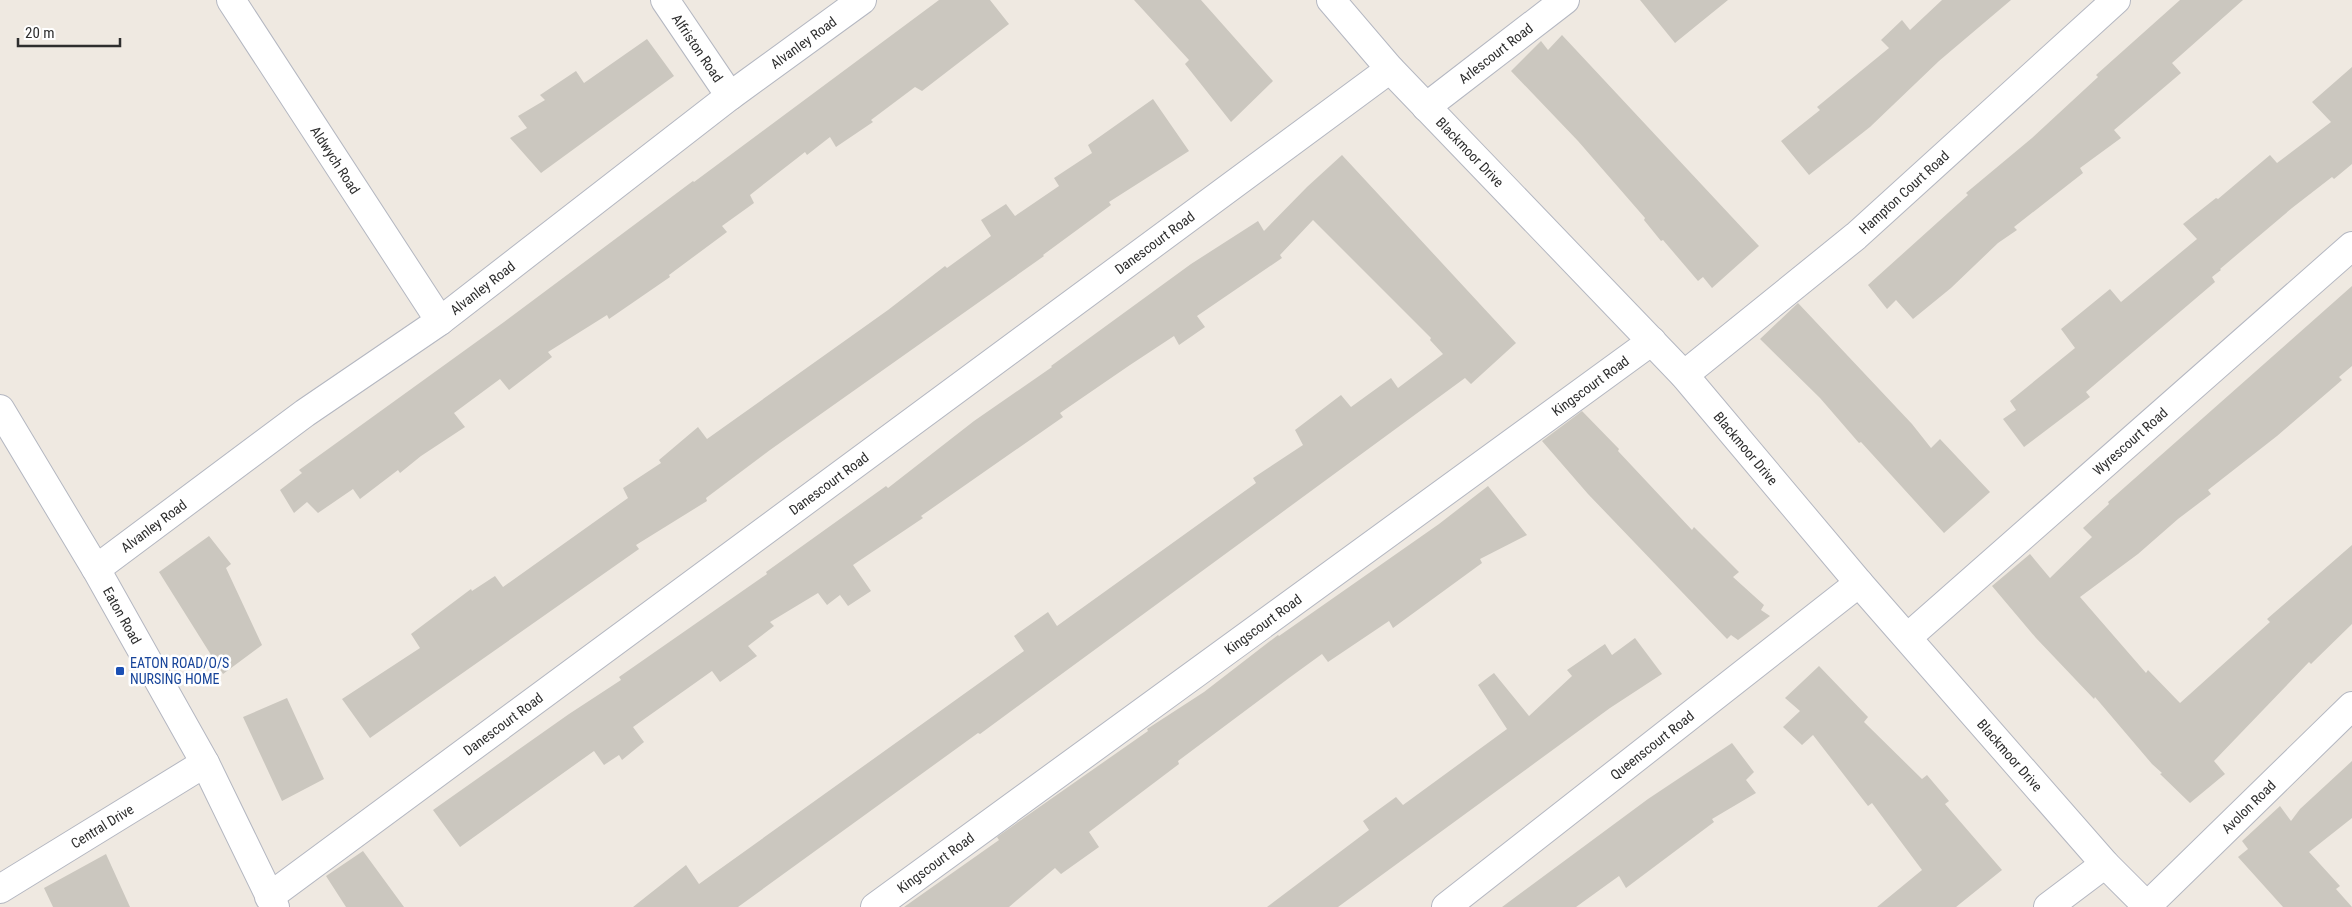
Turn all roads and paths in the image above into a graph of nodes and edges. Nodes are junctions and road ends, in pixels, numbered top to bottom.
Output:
1 (231, 0) edge
2 (665, 0) edge
3 (862, 0) edge
4 (1332, 0) edge
5 (1565, 0) edge
6 (2116, 0) edge
7 (1390, 69) junction
8 (730, 96) junction
9 (1426, 107) junction
10 (2352, 246) edge
11 (440, 322) junction
12 (1652, 341) junction
13 (1684, 375) junction
14 (0, 409) edge
15 (96, 569) junction
16 (1859, 582) junction
17 (1908, 637) junction
18 (2352, 706) edge
19 (205, 763) junction
20 (2105, 864) junction
21 (0, 889) edge
22 (272, 902) edge
23 (2147, 906) edge
24 (875, 907) edge
25 (1446, 907) edge
26 (2048, 907) edge

1 - 11 street, Aldwych Road
2 - 8 street, Alfriston Road
3 - 8 street, Alvanley Road
4 - 7 street, Blackmoor Drive
5 - 9 street, Arlescourt Road
6 - 13 street, Hampton Court Road
7 - 9 street, Blackmoor Drive
7 - 22 street, Danescourt Road
8 - 11 street, Alvanley Road
9 - 12 street, Blackmoor Drive
10 - 17 street, Wyrescourt Road
11 - 15 street, Alvanley Road
12 - 13 street, Blackmoor Drive
12 - 24 street, Kingscourt Road
13 - 16 street, Blackmoor Drive
14 - 15 street, Eaton Road
15 - 19 street, Eaton Road
16 - 17 street, Blackmoor Drive
16 - 25 street, Queenscourt Road
17 - 20 street, Blackmoor Drive
18 - 23 street, Avolon Road
19 - 21 street, Central Drive
19 - 22 street, Eaton Road
20 - 23 street, Blackmoor Drive
20 - 26 street

